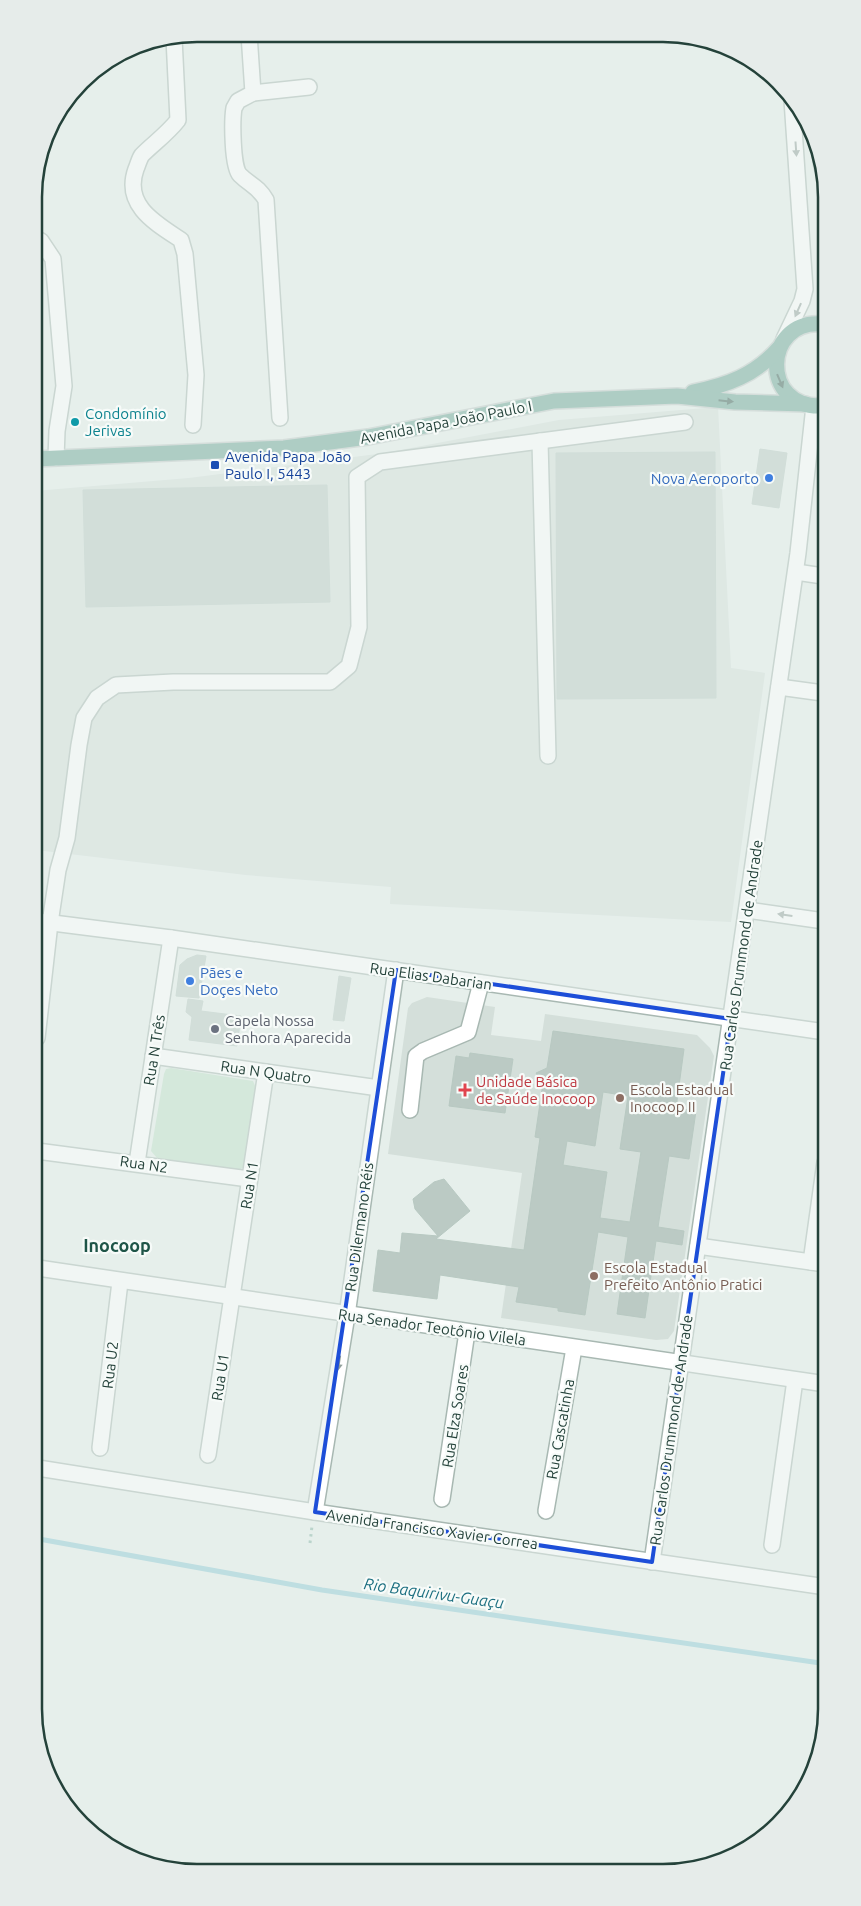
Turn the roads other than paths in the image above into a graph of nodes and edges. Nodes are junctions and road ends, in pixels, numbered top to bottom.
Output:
1 (250, 42) edge
2 (174, 44) edge
3 (309, 87) dead end
4 (253, 93) junction
5 (793, 113) edge
6 (43, 244) edge
7 (818, 325) edge
8 (782, 344) junction
9 (677, 396) junction
10 (814, 405) edge
11 (280, 418) dead end
12 (685, 422) dead end
13 (193, 425) dead end
14 (540, 441) junction
15 (56, 458) junction
16 (43, 459) edge
17 (796, 572) junction
18 (818, 575) edge
19 (779, 687) junction
20 (818, 692) edge
21 (548, 756) dead end
22 (747, 910) junction
23 (818, 920) edge
24 (43, 922) edge
25 (171, 938) junction
26 (396, 970) junction
27 (481, 983) junction
28 (731, 1019) junction
29 (818, 1031) edge
30 (153, 1056) junction
31 (266, 1072) junction
32 (379, 1088) junction
33 (410, 1110) dead end
34 (42, 1152) edge
35 (137, 1163) junction
36 (249, 1179) junction
37 (698, 1246) junction
38 (818, 1263) edge
39 (42, 1269) edge
40 (120, 1282) junction
41 (232, 1298) junction
42 (346, 1315) junction
43 (467, 1332) junction
44 (574, 1348) junction
45 (680, 1363) junction
46 (795, 1380) junction
47 (818, 1383) edge
48 (100, 1448) dead end
49 (208, 1455) dead end
50 (42, 1469) edge
51 (442, 1499) dead end
52 (546, 1511) dead end
53 (314, 1512) junction
54 (772, 1545) dead end
55 (652, 1562) junction
56 (818, 1587) edge

1 - 4 street
2 - 13 street
3 - 4 street
4 - 11 street
5 -> 8 street
6 - 15 street
7 - 8 main road, Avenida Papa João Paulo I
8 - 9 main road, Avenida Papa João Paulo I
8 -> 10 main road
9 -> 10 main road, Avenida Papa João Paulo I
9 - 15 main road, Avenida Papa João Paulo I
10 - 17 street, Rua Carlos Drummond de Andrade
12 - 14 street
14 - 21 street
14 - 24 street
15 - 16 main road, Avenida Papa João Paulo I
17 - 18 street
17 - 19 street, Rua Carlos Drummond de Andrade
19 - 20 street
19 - 22 street, Rua Carlos Drummond de Andrade
23 -> 22 street
22 - 28 street, Rua Carlos Drummond de Andrade
24 - 25 street, Rua Elias Dabarian
25 - 26 street, Rua Elias Dabarian
25 - 30 street, Rua N Três
26 - 27 street, Rua Elias Dabarian
26 - 32 street, Rua Dilermano Réis
27 - 28 street, Rua Elias Dabarian
27 - 33 street
28 - 29 street, Rua Elias Dabarian
28 - 37 street, Rua Carlos Drummond de Andrade
30 - 31 street, Rua N Quatro
30 - 35 street, Rua N Três
31 - 32 street, Rua N Quatro
31 - 36 street, Rua N1
32 - 42 street, Rua Dilermano Réis
34 - 35 street, Rua N2
35 - 36 street, Rua N2
36 - 41 street, Rua N1
37 - 38 street
37 - 45 street, Rua Carlos Drummond de Andrade
39 - 40 street, Rua Senador Teotônio Vilela
40 - 41 street, Rua Senador Teotônio Vilela
40 - 48 street, Rua U2
41 - 42 street, Rua Senador Teotônio Vilela
41 - 49 street, Rua U1
42 - 43 street, Rua Senador Teotônio Vilela
42 -> 53 street, Rua Dilermano Réis
43 - 44 street, Rua Senador Teotônio Vilela
43 - 51 street, Rua Elza Soares
44 - 45 street, Rua Senador Teotônio Vilela
44 - 52 street, Rua Cascatinha
45 - 46 street, Rua Senador Teotônio Vilela
45 - 55 street, Rua Carlos Drummond de Andrade
46 - 47 street, Rua Senador Teotônio Vilela
46 - 54 street
50 - 53 street, Avenida Francisco Xavier Correa
53 - 55 street, Avenida Francisco Xavier Correa
55 - 56 street, Avenida Francisco Xavier Correa

